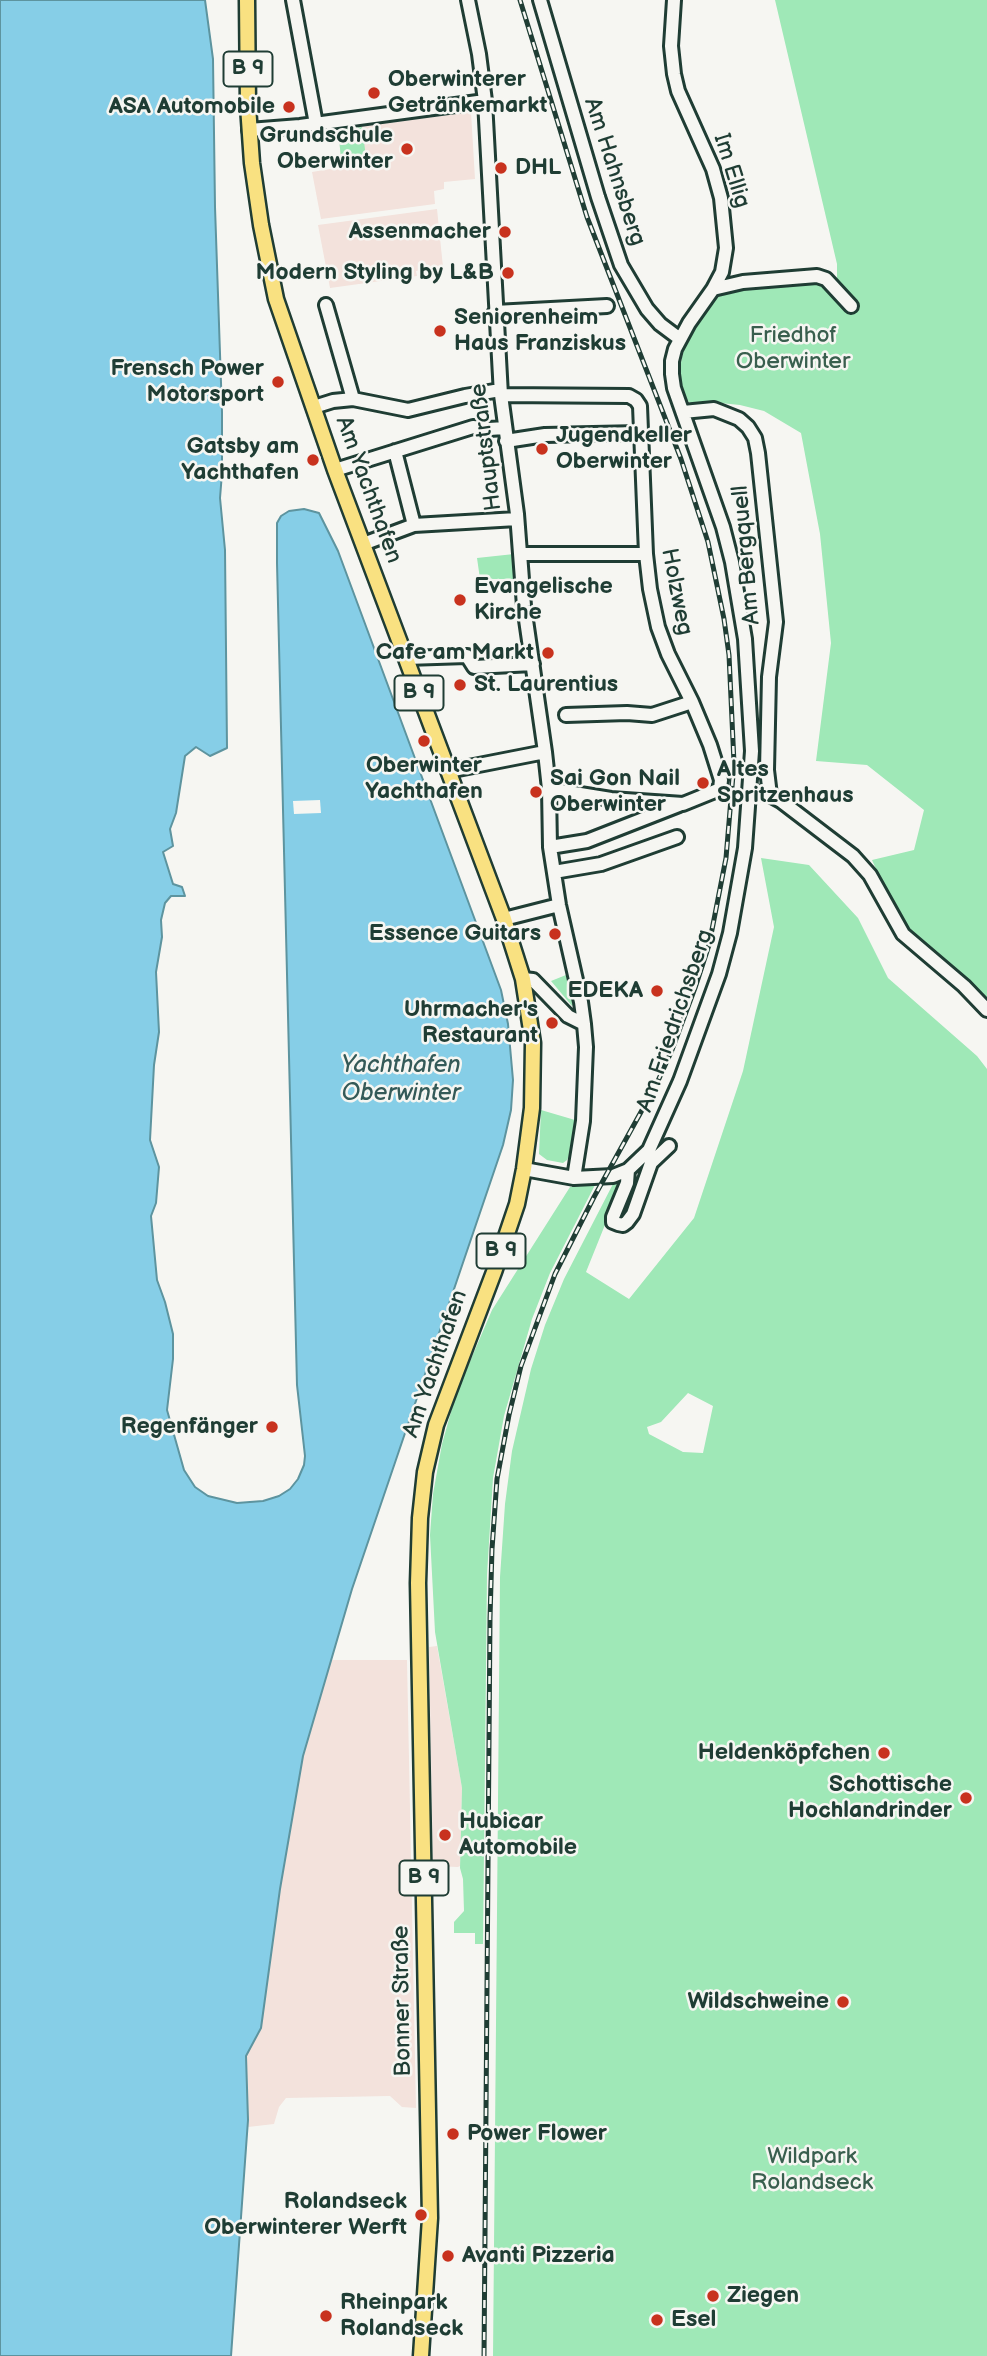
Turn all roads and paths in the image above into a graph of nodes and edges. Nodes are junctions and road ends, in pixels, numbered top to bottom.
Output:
1 (247, 0) edge
2 (293, 0) edge
3 (468, 0) edge
4 (540, 0) edge
5 (674, 0) edge
6 (485, 101) junction
7 (316, 124) junction
8 (249, 130) junction
9 (713, 289) junction
10 (326, 305) dead end
11 (607, 306) dead end
12 (851, 306) dead end
13 (495, 312) junction
14 (680, 339) junction
15 (500, 392) junction
16 (353, 398) junction
17 (314, 407) junction
18 (683, 412) junction
19 (641, 433) junction
20 (505, 434) junction
21 (395, 451) junction
22 (335, 470) junction
23 (517, 519) junction
24 (414, 525) junction
25 (363, 544) junction
26 (521, 554) junction
27 (646, 554) junction
28 (405, 659) junction
29 (534, 669) junction
30 (692, 702) junction
31 (566, 715) dead end
32 (545, 752) junction
33 (448, 771) junction
34 (549, 789) junction
35 (750, 791) junction
36 (770, 795) junction
37 (683, 804) junction
38 (677, 837) dead end
39 (550, 847) junction
40 (554, 872) junction
41 (559, 905) junction
42 (504, 919) junction
43 (523, 979) junction
44 (987, 1010) edge
45 (584, 1024) junction
46 (668, 1146) dead end
47 (524, 1170) junction
48 (628, 1170) junction
49 (574, 1178) junction
50 (419, 1645) joint
51 (421, 2356) edge

1 - 8 main road, Am Yachthafen / B 9
2 - 7 street
3 - 6 street, Hauptstraße
4 - 14 street, Am Hahnsberg
5 - 9 street, Im Ellig
6 - 7 street
6 - 13 street, Hauptstraße
7 - 8 street
8 - 17 main road, Am Yachthafen / B 9
9 - 12 street
9 - 14 street, Am Friedrichsberg
10 - 16 street
11 - 13 street
13 - 15 street, Hauptstraße
14 - 18 street, Am Friedrichsberg
15 - 16 street
15 - 19 street, Holzweg
15 - 20 street, Hauptstraße
16 - 17 street
17 - 22 main road, Am Yachthafen / B 9
18 - 35 street, Am Friedrichsberg
18 - 36 street, Am Bergquell
19 - 20 street
19 - 27 street, Holzweg
20 - 21 street
20 - 23 street, Hauptstraße
21 - 22 street
21 - 24 street
22 - 25 main road, Am Yachthafen / B 9
23 - 24 street
23 - 26 street, Hauptstraße
24 - 25 street
25 - 28 main road, Am Yachthafen / B 9
26 - 27 street
26 - 29 street, Hauptstraße
27 - 30 street, Holzweg
28 - 29 street
28 - 33 main road, Am Yachthafen / B 9
29 - 32 street, Hauptstraße
30 - 31 street
30 - 37 street, Holzweg
32 - 33 street
32 - 34 street, Hauptstraße
33 - 42 main road, Am Yachthafen / B 9
34 - 37 street
34 - 39 street, Hauptstraße
35 - 36 street
35 - 48 street, Am Friedrichsberg
36 - 44 street
37 - 39 street
38 - 40 street
39 - 40 street, Hauptstraße
40 - 41 street, Hauptstraße
41 - 42 street
41 - 45 street, Hauptstraße
42 - 43 main road, Am Yachthafen / B 9
43 - 45 street
43 - 47 main road, Am Yachthafen / B 9
45 - 49 street, Hauptstraße
46 - 48 street
47 - 49 street
47 - 50 main road, Am Yachthafen / B 9
48 - 49 street
50 - 51 main road, Bonner Straße / B 9

